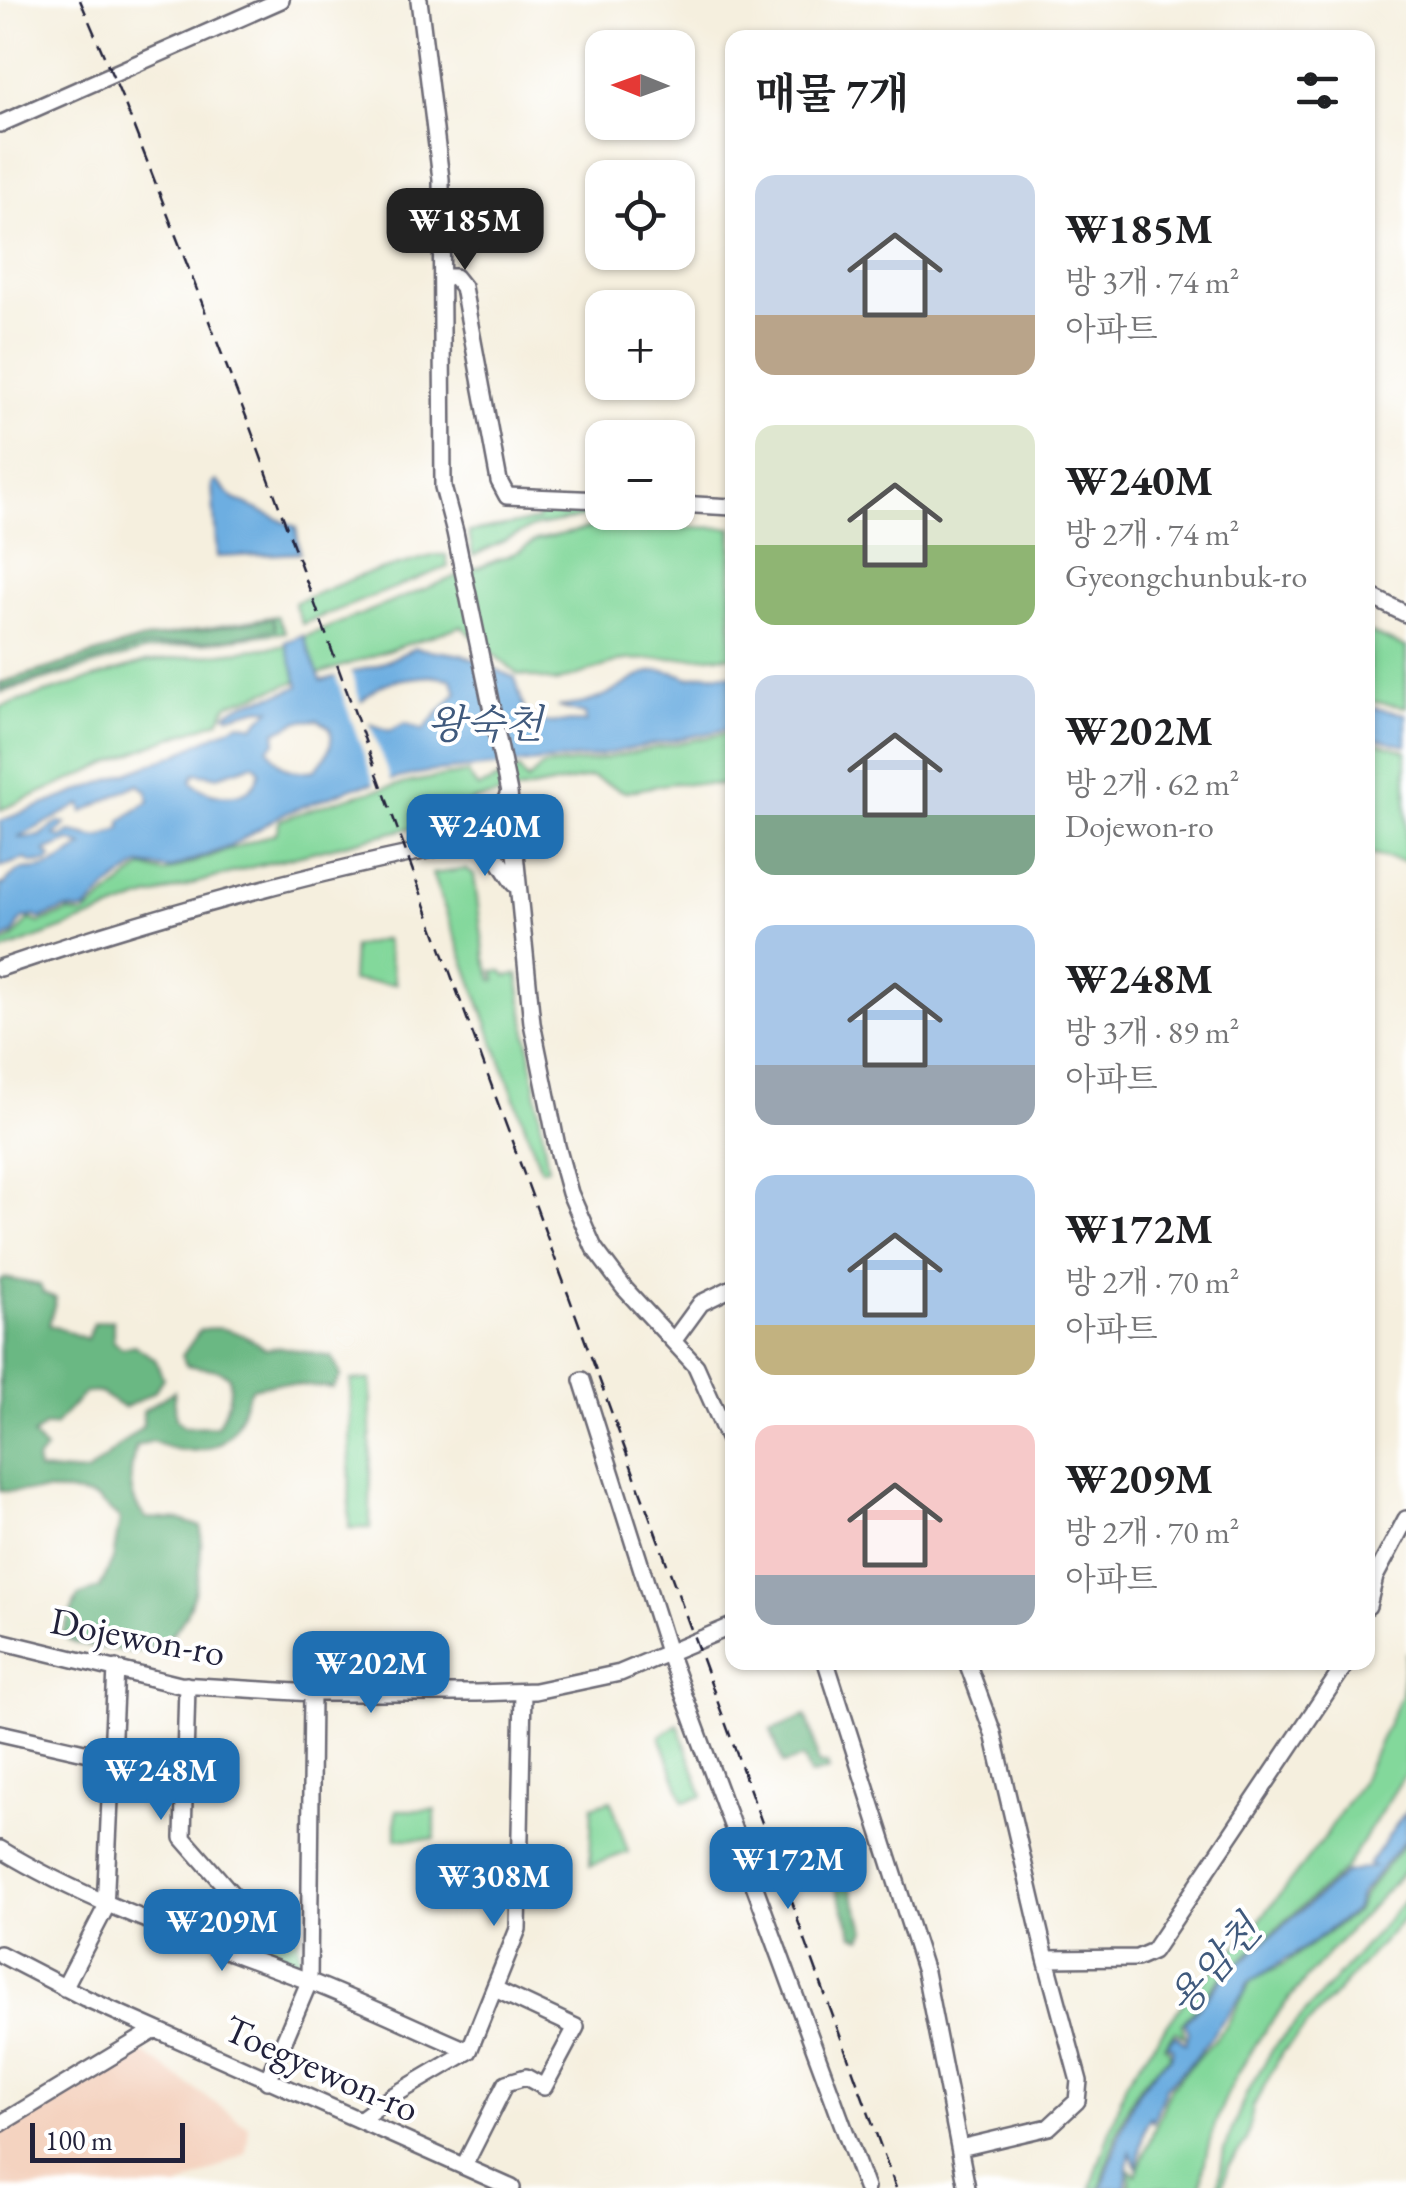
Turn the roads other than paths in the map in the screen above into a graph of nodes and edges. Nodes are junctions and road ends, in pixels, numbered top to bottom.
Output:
1 (282, 0) edge
2 (410, 0) edge
3 (418, 0) edge
4 (421, 22) junction
5 (0, 124) edge
6 (443, 277) junction
7 (585, 499) edge
8 (695, 505) edge
9 (725, 507) edge
10 (1375, 598) edge
11 (1406, 614) edge
12 (509, 793) junction
13 (514, 834) junction
14 (477, 840) junction
15 (520, 896) junction
16 (0, 968) edge
17 (725, 1291) edge
18 (674, 1340) junction
19 (582, 1380) dead end
20 (725, 1431) edge
21 (1406, 1519) edge
22 (1375, 1577) edge
23 (725, 1629) edge
24 (0, 1641) edge
25 (668, 1652) junction
26 (116, 1668) junction
27 (829, 1670) edge
28 (970, 1670) edge
29 (1343, 1670) edge
30 (187, 1685) junction
31 (523, 1692) junction
32 (312, 1693) junction
33 (0, 1734) edge
34 (111, 1758) junction
35 (0, 1849) edge
36 (106, 1902) junction
37 (219, 1949) junction
38 (0, 1954) edge
39 (1046, 1958) junction
40 (309, 1982) junction
41 (64, 1988) junction
42 (495, 1989) junction
43 (154, 2030) junction
44 (468, 2051) junction
45 (267, 2081) junction
46 (361, 2119) junction
47 (0, 2124) edge
48 (960, 2148) junction
49 (464, 2166) junction
50 (512, 2188) edge
51 (866, 2188) edge
52 (967, 2188) edge

1 - 5 street
2 - 4 street
3 - 4 street
4 - 6 street
6 - 7 street
6 - 12 street
8 - 9 street
10 - 11 street
12 - 13 street
12 - 14 street
13 - 14 street
13 - 15 street
14 - 15 street
14 - 16 street
15 - 18 street
17 - 18 street
18 - 20 street
19 - 25 street
21 - 22 street
23 - 25 street, Dojewon-ro
24 - 26 street, Dojewon-ro
25 - 31 street, Dojewon-ro
25 - 51 street
26 - 30 street, Dojewon-ro
26 - 34 street
27 - 48 street
28 - 39 street
29 - 39 street
30 - 32 street, Dojewon-ro
30 - 37 street
31 - 32 street, Dojewon-ro
31 - 42 street
32 - 40 street
33 - 34 street
34 - 36 street
35 - 36 street
36 - 37 street
36 - 41 street
37 - 40 street
38 - 41 street, Toegyewon-ro
39 - 48 street
40 - 44 street
40 - 45 street
41 - 43 street, Toegyewon-ro
42 - 44 street
42 - 49 street
43 - 45 street, Toegyewon-ro
43 - 47 street
44 - 46 street
45 - 46 street, Toegyewon-ro
46 - 49 street, Toegyewon-ro
48 - 52 street
49 - 50 street, Toegyewon-ro

